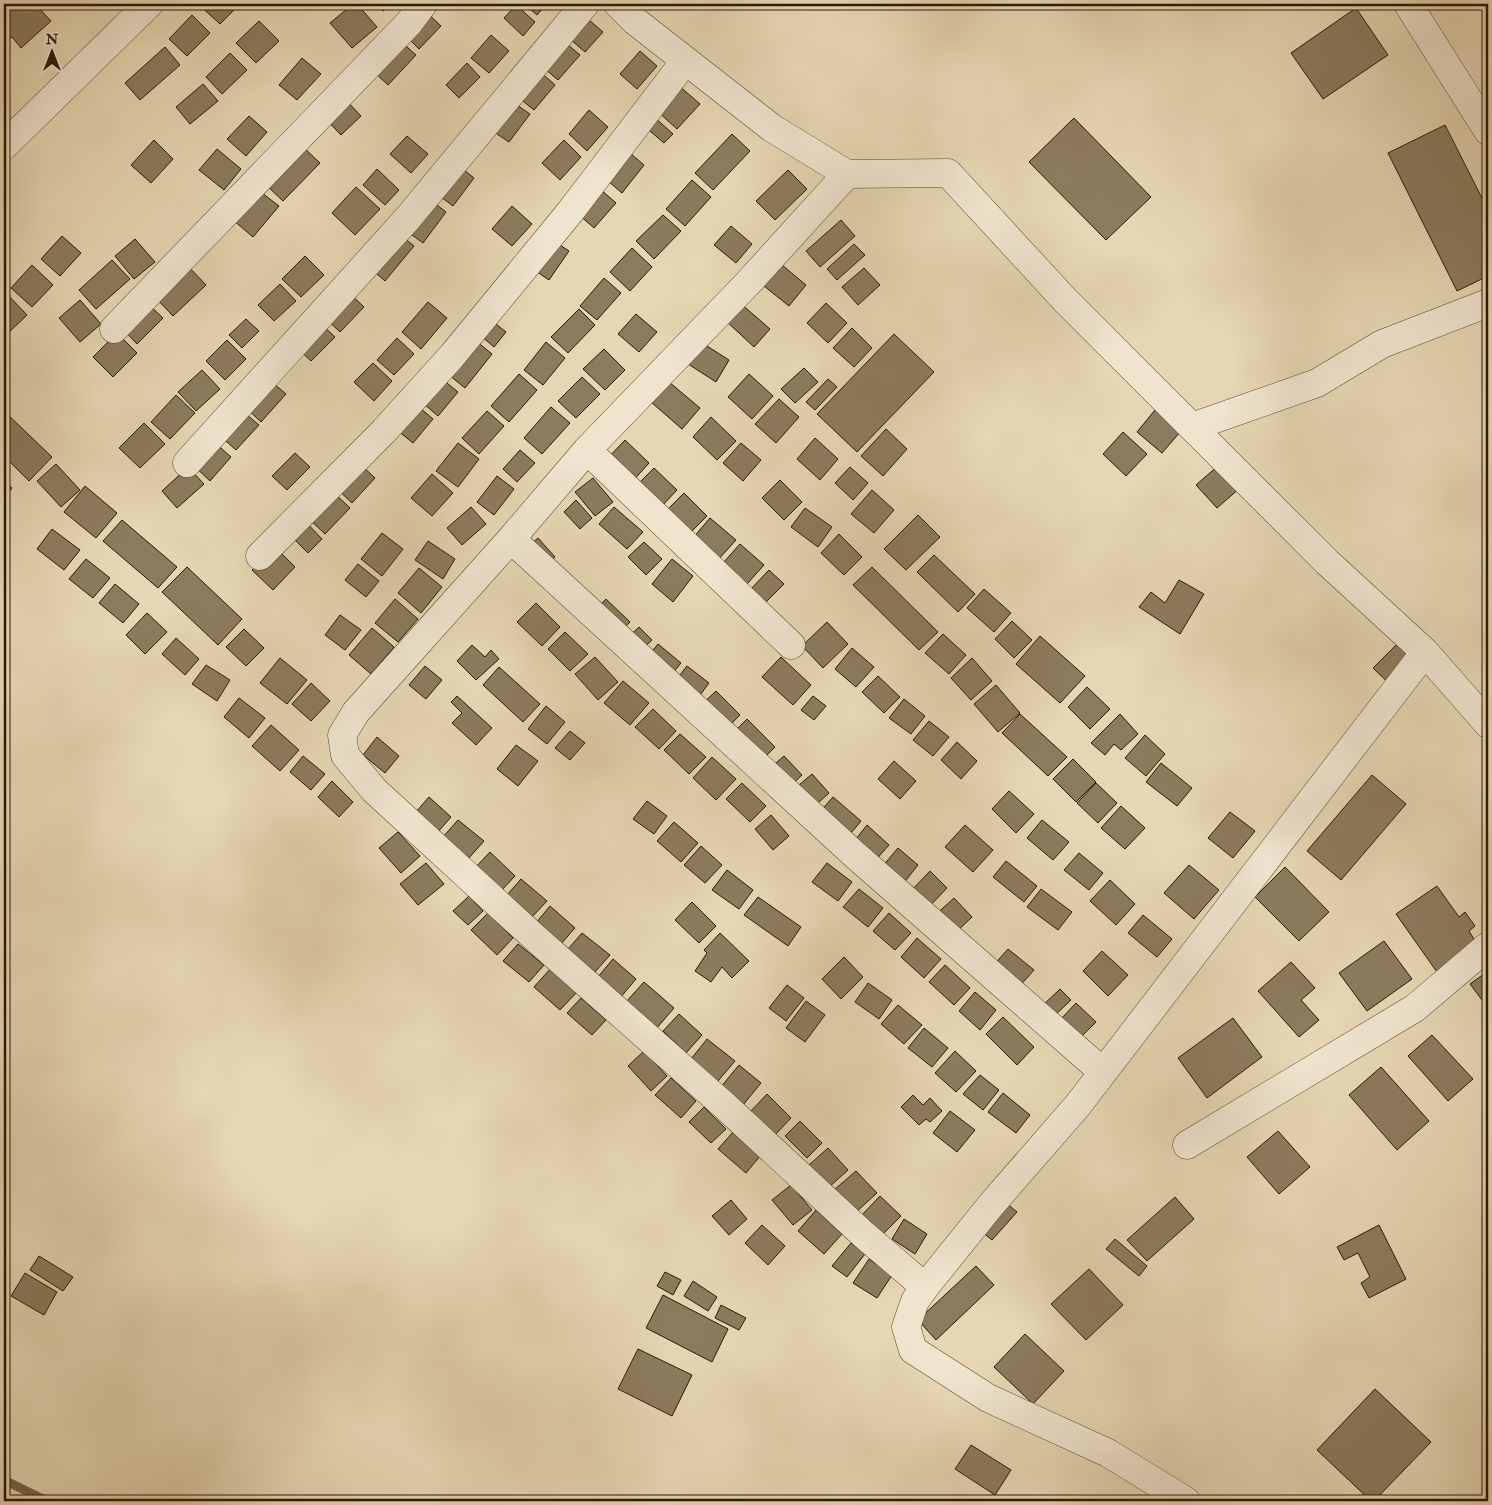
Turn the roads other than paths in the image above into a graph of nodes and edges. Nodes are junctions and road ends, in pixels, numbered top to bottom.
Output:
1 (149, 4) edge
2 (423, 4) edge
3 (585, 4) edge
4 (618, 4) edge
5 (1408, 4) edge
6 (686, 61) junction
7 (1488, 132) edge
8 (4, 146) edge
9 (847, 174) junction
10 (1488, 303) edge
11 (114, 329) dead end
12 (1192, 427) junction
13 (587, 450) junction
14 (187, 463) dead end
15 (511, 539) junction
16 (260, 556) dead end
17 (791, 645) dead end
18 (1425, 652) junction
19 (1488, 724) edge
20 (1488, 946) edge
21 (1103, 1072) junction
22 (1187, 1145) dead end
23 (925, 1287) junction
24 (1186, 1501) edge

1 - 8 street
2 - 11 street
3 - 14 street
4 - 6 street
5 - 7 street
6 - 9 street
6 - 16 street
9 - 12 street
9 - 13 street
10 - 12 street
12 - 18 street
13 - 15 street
13 - 17 street
15 - 21 street
15 - 23 street
18 - 19 street
18 - 21 street
20 - 22 street
21 - 23 street
23 - 24 street

